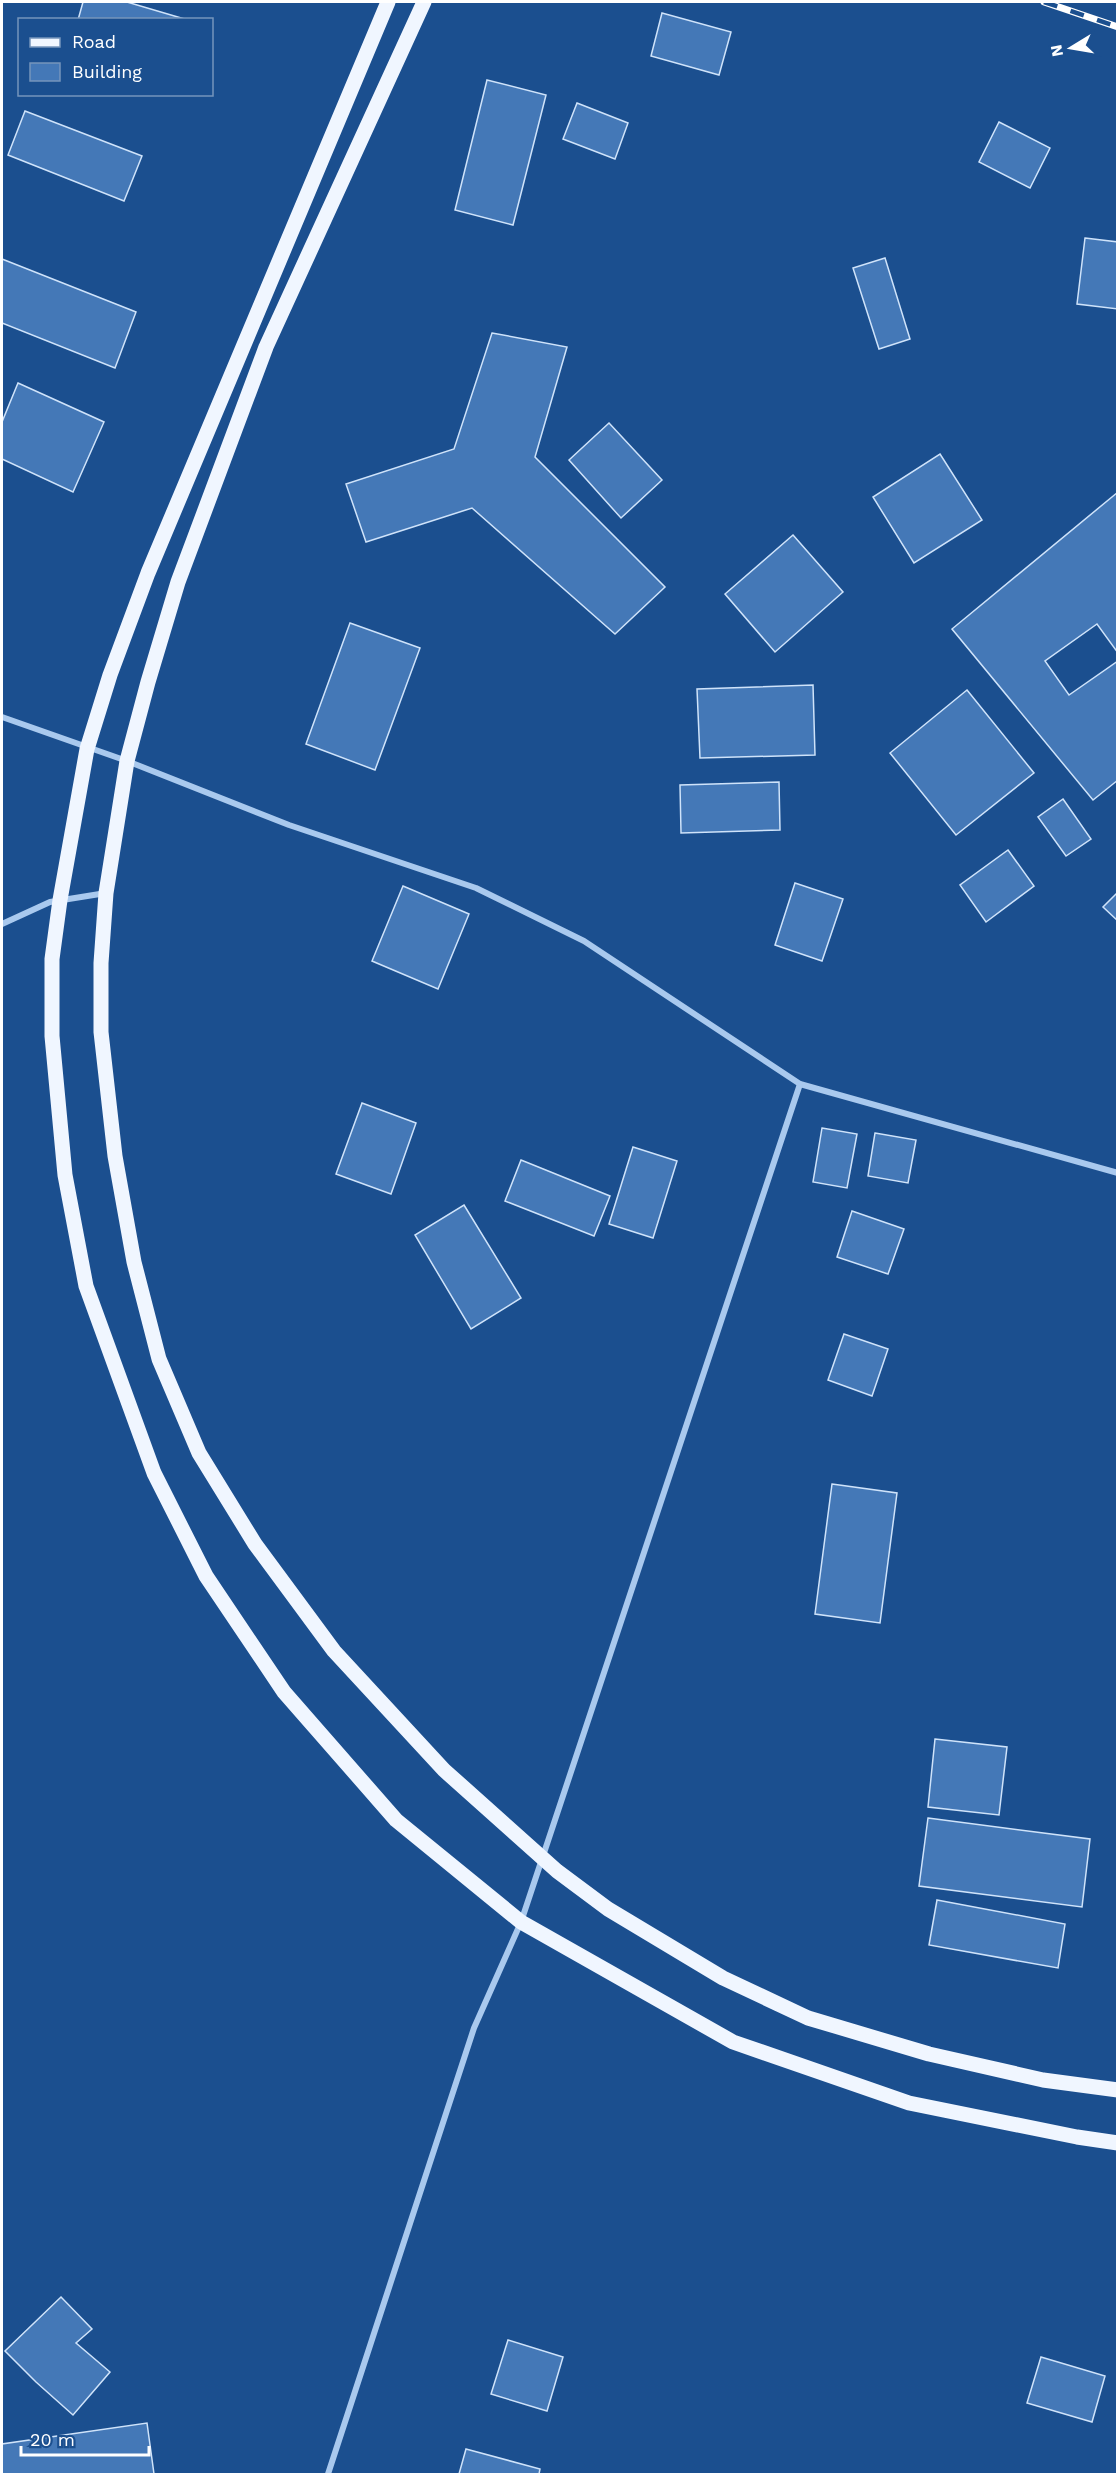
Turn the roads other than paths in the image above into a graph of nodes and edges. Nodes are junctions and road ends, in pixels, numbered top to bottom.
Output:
1 (388, 2) edge
2 (424, 2) edge
3 (2, 717) edge
4 (87, 749) junction
5 (127, 761) junction
6 (106, 893) junction
7 (60, 900) junction
8 (2, 924) edge
9 (800, 1084) junction
10 (1118, 1173) edge
11 (542, 1859) junction
12 (521, 1922) junction
13 (1118, 2090) edge
14 (1118, 2143) edge
15 (328, 2475) edge

1 - 4 main road
2 - 5 main road
3 - 4 street
4 - 5 street
4 - 7 main road
5 - 6 main road
5 - 9 street
6 - 7 street
6 - 11 main road
7 - 8 street
7 - 12 main road
9 - 10 street
9 - 11 street
11 - 12 street
11 - 13 main road
12 - 14 main road
12 - 15 street

